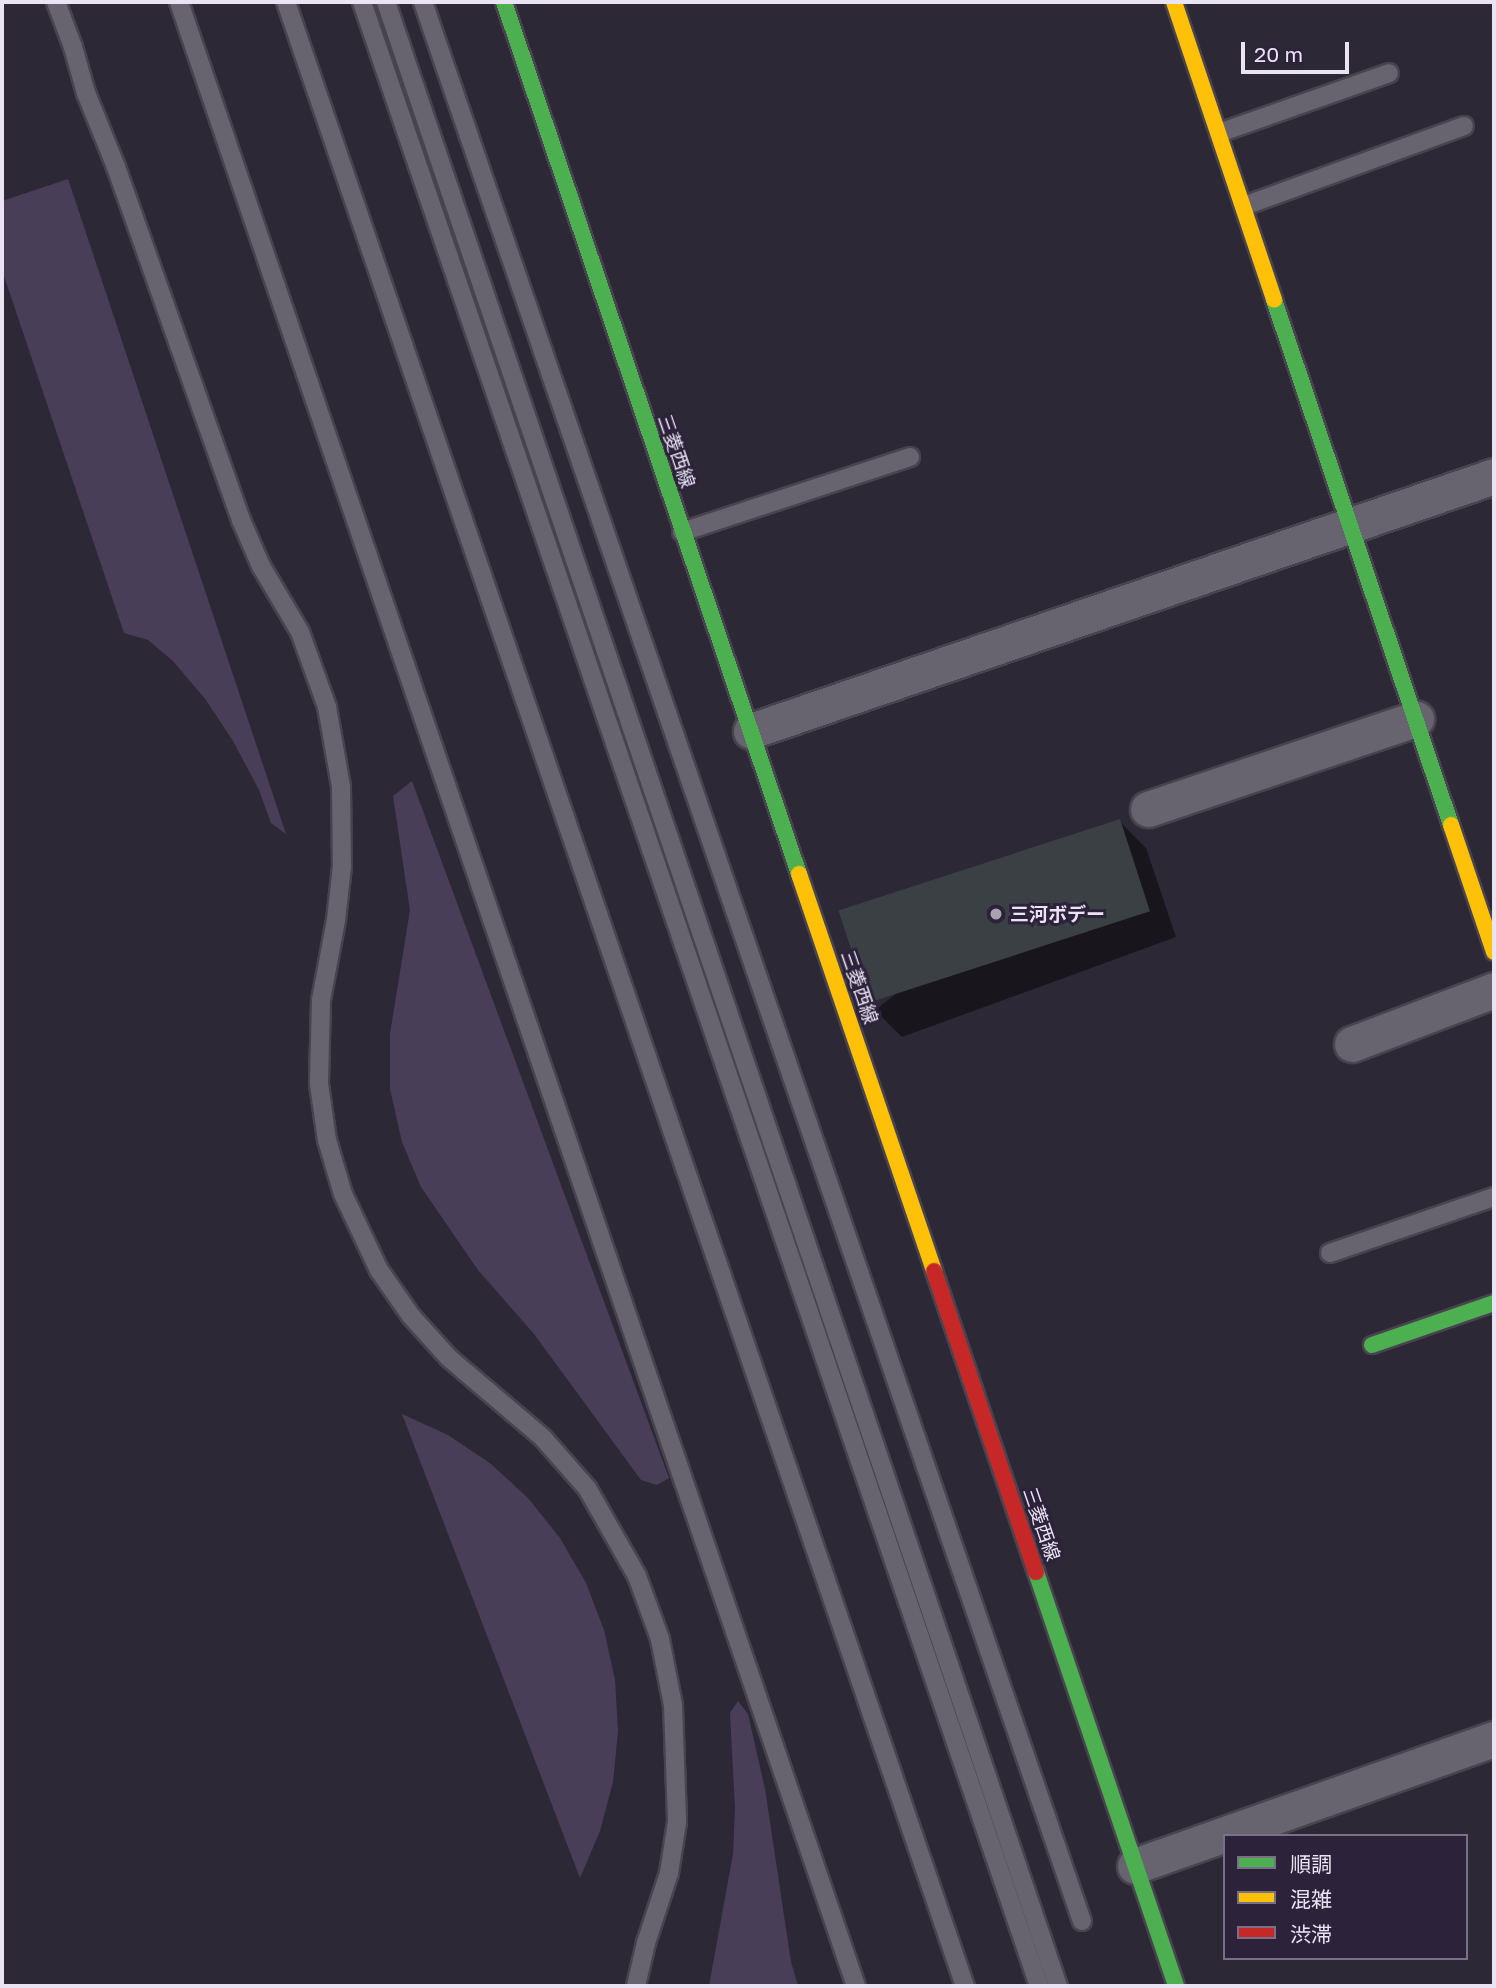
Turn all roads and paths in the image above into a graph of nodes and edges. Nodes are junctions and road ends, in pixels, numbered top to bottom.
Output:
1 (56, 2) edge
2 (180, 2) edge
3 (286, 2) edge
4 (362, 2) edge
5 (386, 2) edge
6 (423, 2) edge
7 (503, 2) edge
8 (1174, 2) edge
9 (1389, 74) dead end
10 (1464, 126) dead end
11 (1219, 133) junction
12 (1244, 206) junction
13 (910, 457) dead end
14 (1494, 476) edge
15 (1353, 526) junction
16 (682, 532) junction
17 (1416, 719) junction
18 (751, 730) junction
19 (1148, 808) dead end
20 (1494, 952) edge
21 (1494, 990) edge
22 (1352, 1044) dead end
23 (1494, 1197) edge
24 (1330, 1253) dead end
25 (1494, 1303) edge
26 (1372, 1345) dead end
27 (1494, 1739) edge
28 (1225, 1834) edge
29 (1223, 1835) edge
30 (1135, 1866) junction
31 (1082, 1921) dead end
32 (636, 1986) edge
33 (856, 1986) edge
34 (965, 1986) edge
35 (1039, 1986) edge
36 (1058, 1986) edge
37 (1176, 1986) edge

1 - 32 lane
2 - 33 lane
3 - 34 lane
4 - 35 lane
5 - 36 lane
6 - 31 lane
7 - 16 street, 三菱西線
8 - 11 street
9 - 11 lane
10 - 12 lane
11 - 12 street
12 - 15 street
13 - 16 lane
14 - 15 street
15 - 17 street
15 - 18 street
16 - 18 street, 三菱西線
17 - 19 street
17 - 20 street
18 - 30 street, 三菱西線
21 - 22 street
23 - 24 lane
25 - 26 street
27 - 28 street
29 - 30 street
30 - 37 street, 三菱西線

